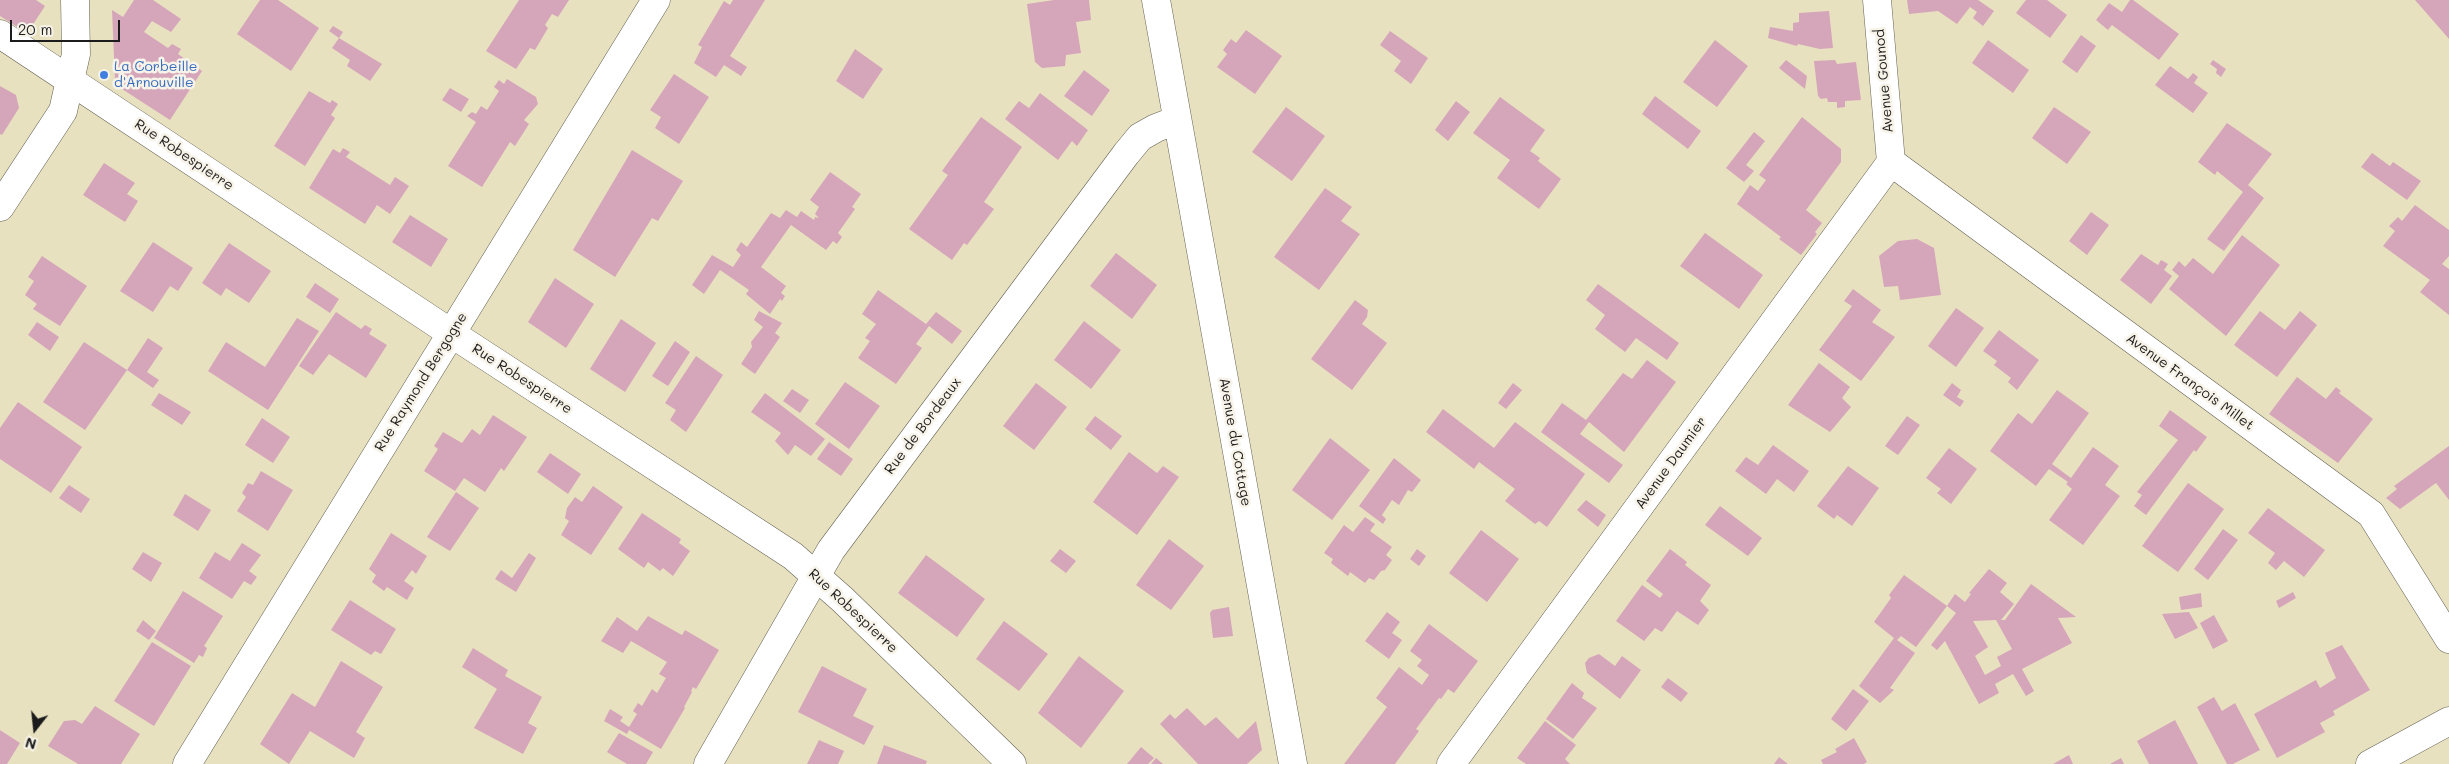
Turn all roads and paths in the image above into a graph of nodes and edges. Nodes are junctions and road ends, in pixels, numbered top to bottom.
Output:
1 (75, 0) edge
2 (656, 0) edge
3 (1156, 0) edge
4 (1877, 0) edge
5 (0, 34) edge
6 (69, 79) junction
7 (1177, 120) junction
8 (1891, 162) junction
9 (0, 207) edge
10 (451, 333) junction
11 (815, 575) junction
12 (2449, 639) edge
13 (2449, 721) edge
14 (999, 759) edge
15 (187, 764) edge
16 (708, 764) edge
17 (1293, 764) edge
18 (1451, 764) edge
19 (2370, 764) edge

1 - 6 street
2 - 10 street, Rue Raymond Bergogne
3 - 7 street, Avenue du Cottage
4 - 8 street, Avenue Gounod
5 - 6 street, Rue Robespierre
6 - 9 street
6 - 10 street, Rue Robespierre
7 - 11 street, Rue de Bordeaux
7 - 17 street, Avenue du Cottage
8 - 12 street, Avenue François Millet
8 - 18 street, Avenue Daumier
10 - 11 street, Rue Robespierre
10 - 15 street, Rue Raymond Bergogne
11 - 14 street, Rue Robespierre
11 - 16 street, Rue de Bordeaux
13 - 19 street

